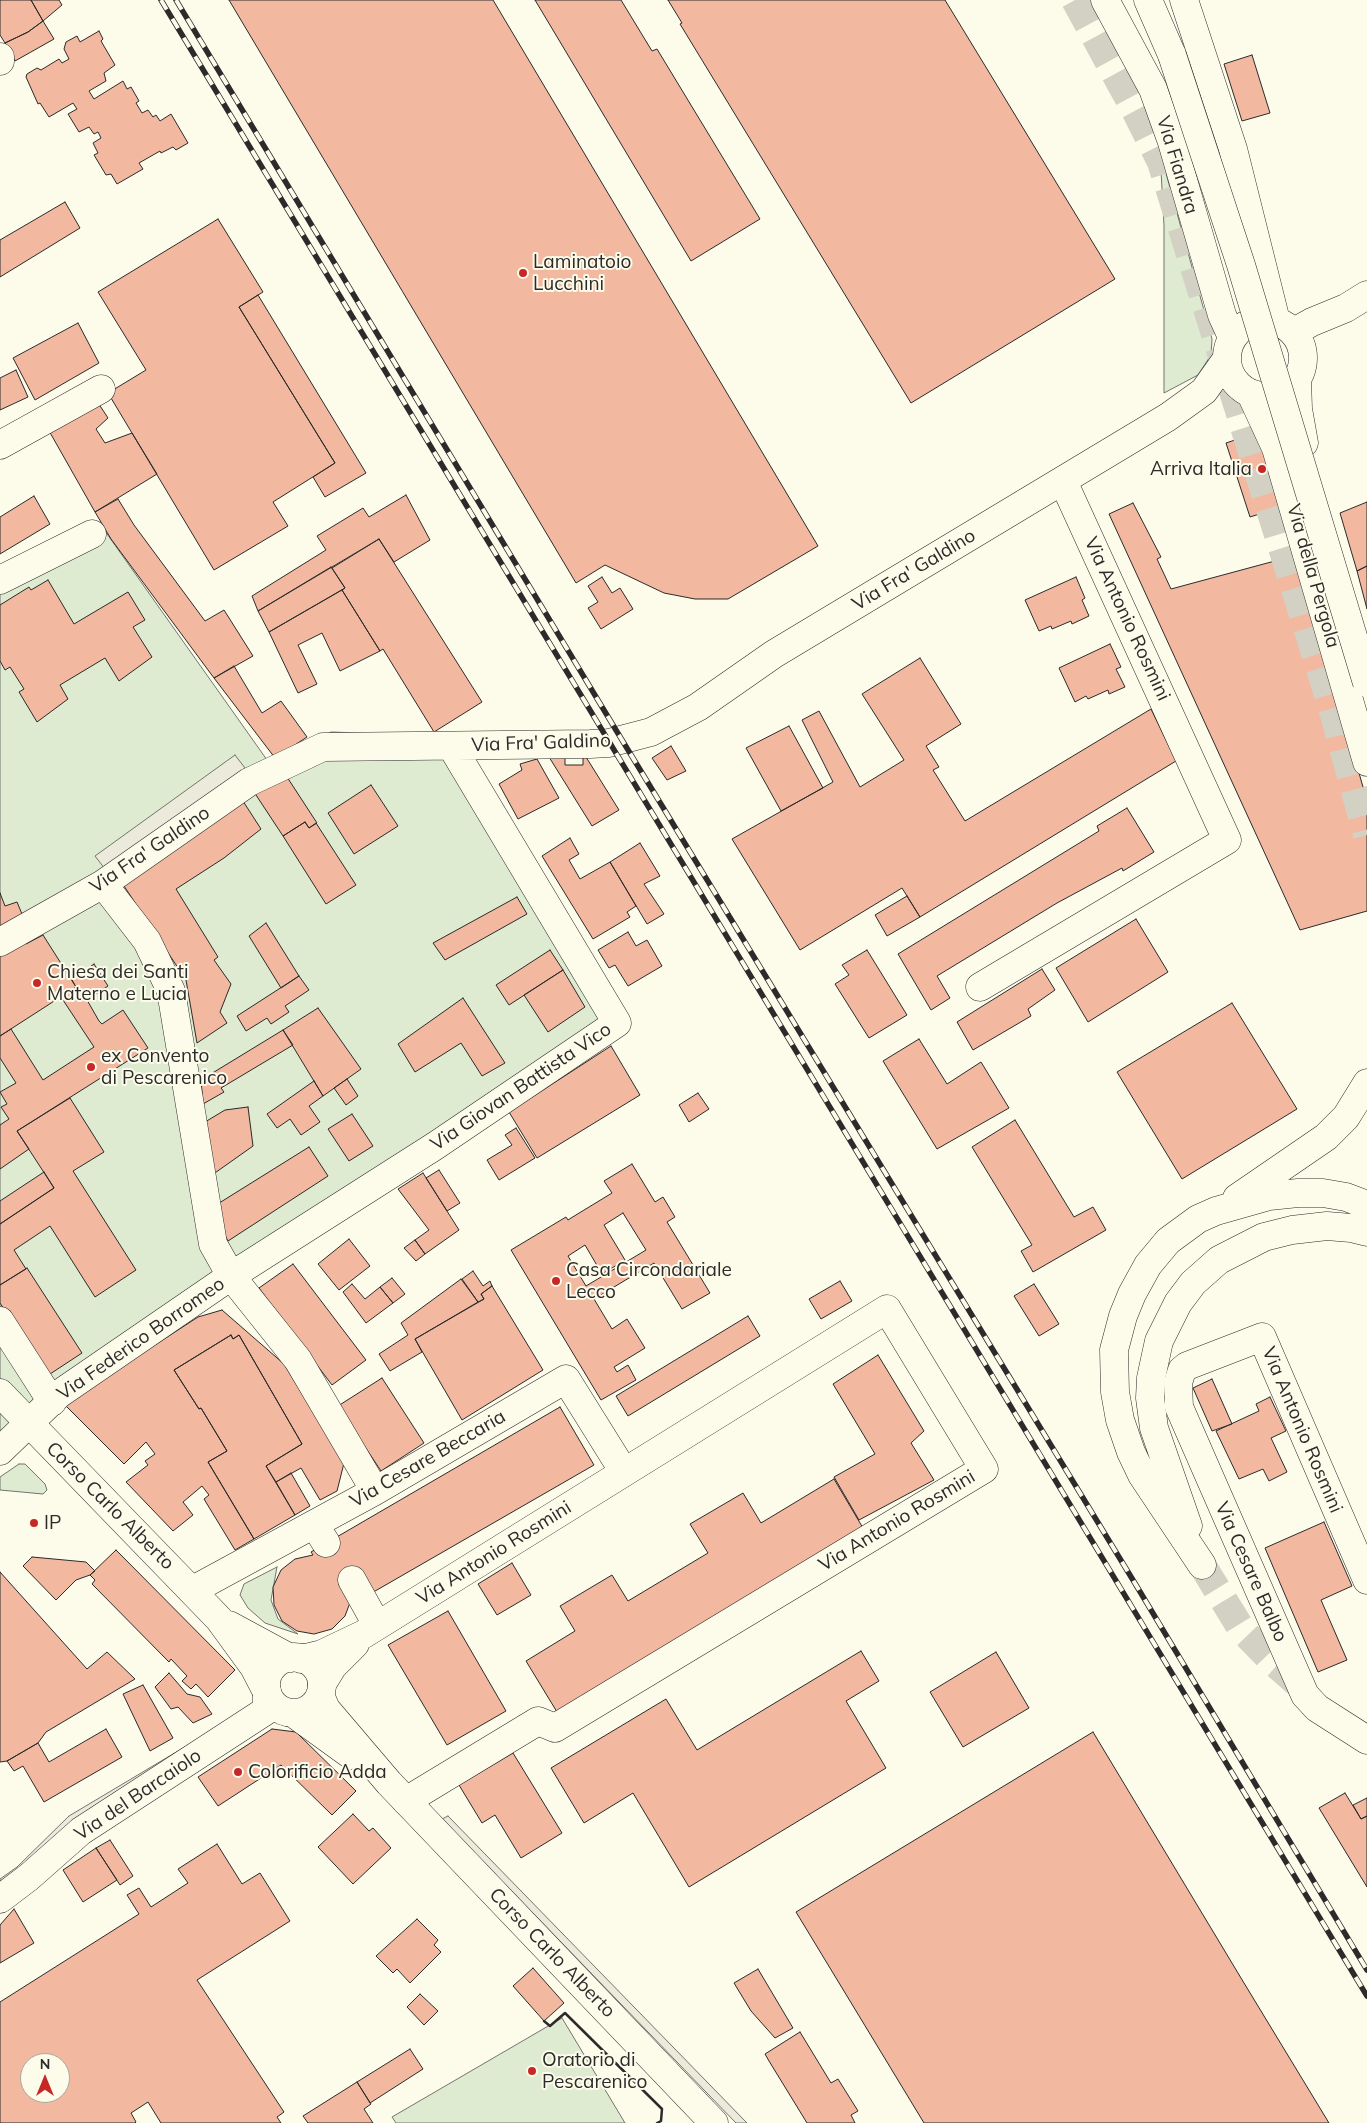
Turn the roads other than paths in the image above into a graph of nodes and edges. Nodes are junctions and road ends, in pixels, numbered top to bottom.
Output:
1 (1105, 0) edge
2 (1148, 0) edge
3 (1160, 0) edge
4 (1184, 0) edge
5 (1172, 55) junction
6 (0, 57) edge
7 (0, 61) edge
8 (1357, 302) edge
9 (1293, 347) junction
10 (1229, 348) junction
11 (102, 389) dead end
12 (1247, 391) junction
13 (1168, 417) junction
14 (0, 445) edge
15 (1063, 481) junction
16 (92, 534) dead end
17 (0, 580) edge
18 (1367, 655) edge
19 (1367, 683) edge
20 (452, 747) junction
21 (1367, 762) edge
22 (103, 884) junction
23 (0, 942) edge
24 (980, 987) dead end
25 (1367, 1083) edge
26 (1367, 1205) edge
27 (1220, 1210) junction
28 (1367, 1232) edge
29 (231, 1276) junction
30 (0, 1320) edge
31 (1179, 1376) joint
32 (0, 1393) edge
33 (52, 1402) junction
34 (30, 1424) junction
35 (0, 1451) edge
36 (624, 1472) junction
37 (376, 1491) junction
38 (352, 1580) dead end
39 (1367, 1580) edge
40 (193, 1590) junction
41 (219, 1619) junction
42 (371, 1630) junction
43 (296, 1658) junction
44 (321, 1690) junction
45 (267, 1692) junction
46 (293, 1713) junction
47 (1367, 1740) edge
48 (398, 1792) junction
49 (0, 1899) edge
50 (714, 2123) edge

1 - 10 main road, Via Fiandra
2 - 5 main road
3 - 5 main road
4 - 9 main road
5 - 19 main road, bridge
6 - 7 main road
8 - 9 main road
9 - 10 main road
9 - 12 main road
9 - 18 main road, Via della Pergola
10 - 12 main road
10 - 13 main road, Via Fra' Galdino
11 - 14 main road
12 - 13 main road, Via Fra' Galdino
12 - 21 main road, Via della Pergola
13 - 15 main road, Via Fra' Galdino
15 - 20 main road, Via Fra' Galdino
15 - 24 main road, Via Antonio Rosmini
16 - 17 main road
20 - 22 main road, Via Fra' Galdino
20 - 29 main road, Via Giovan Battista Vico
22 - 23 main road, Via Fra' Galdino
22 - 29 main road, Via Federico Borromeo
25 - 27 main road
26 - 27 main road
27 - 28 main road
29 - 33 main road, Via Federico Borromeo
29 - 37 main road, Via Federico Borromeo
30 - 33 main road
31 - 39 main road, Via Antonio Rosmini
31 - 47 main road, Via Cesare Balbo
32 - 34 main road, Corso Carlo Alberto
33 - 34 main road, Via Federico Borromeo
34 - 35 main road, Via Federico Borromeo
34 - 40 main road, Corso Carlo Alberto
36 - 37 main road, Via Cesare Beccaria
36 - 42 main road, Via Antonio Rosmini
36 - 48 main road, Via Antonio Rosmini
37 - 40 main road, Via Cesare Beccaria
38 - 42 main road
40 - 41 main road, Corso Carlo Alberto
41 - 43 main road, Corso Carlo Alberto
41 - 45 main road, Corso Carlo Alberto
42 - 43 main road, Via Antonio Rosmini
42 - 44 main road, Via Antonio Rosmini
43 - 44 main road
43 - 45 main road
44 - 46 main road
44 - 48 main road, Corso Carlo Alberto
45 - 46 main road
45 - 49 main road, Via del Barcaiolo
46 - 48 main road, Corso Carlo Alberto
48 - 50 main road, Corso Carlo Alberto

